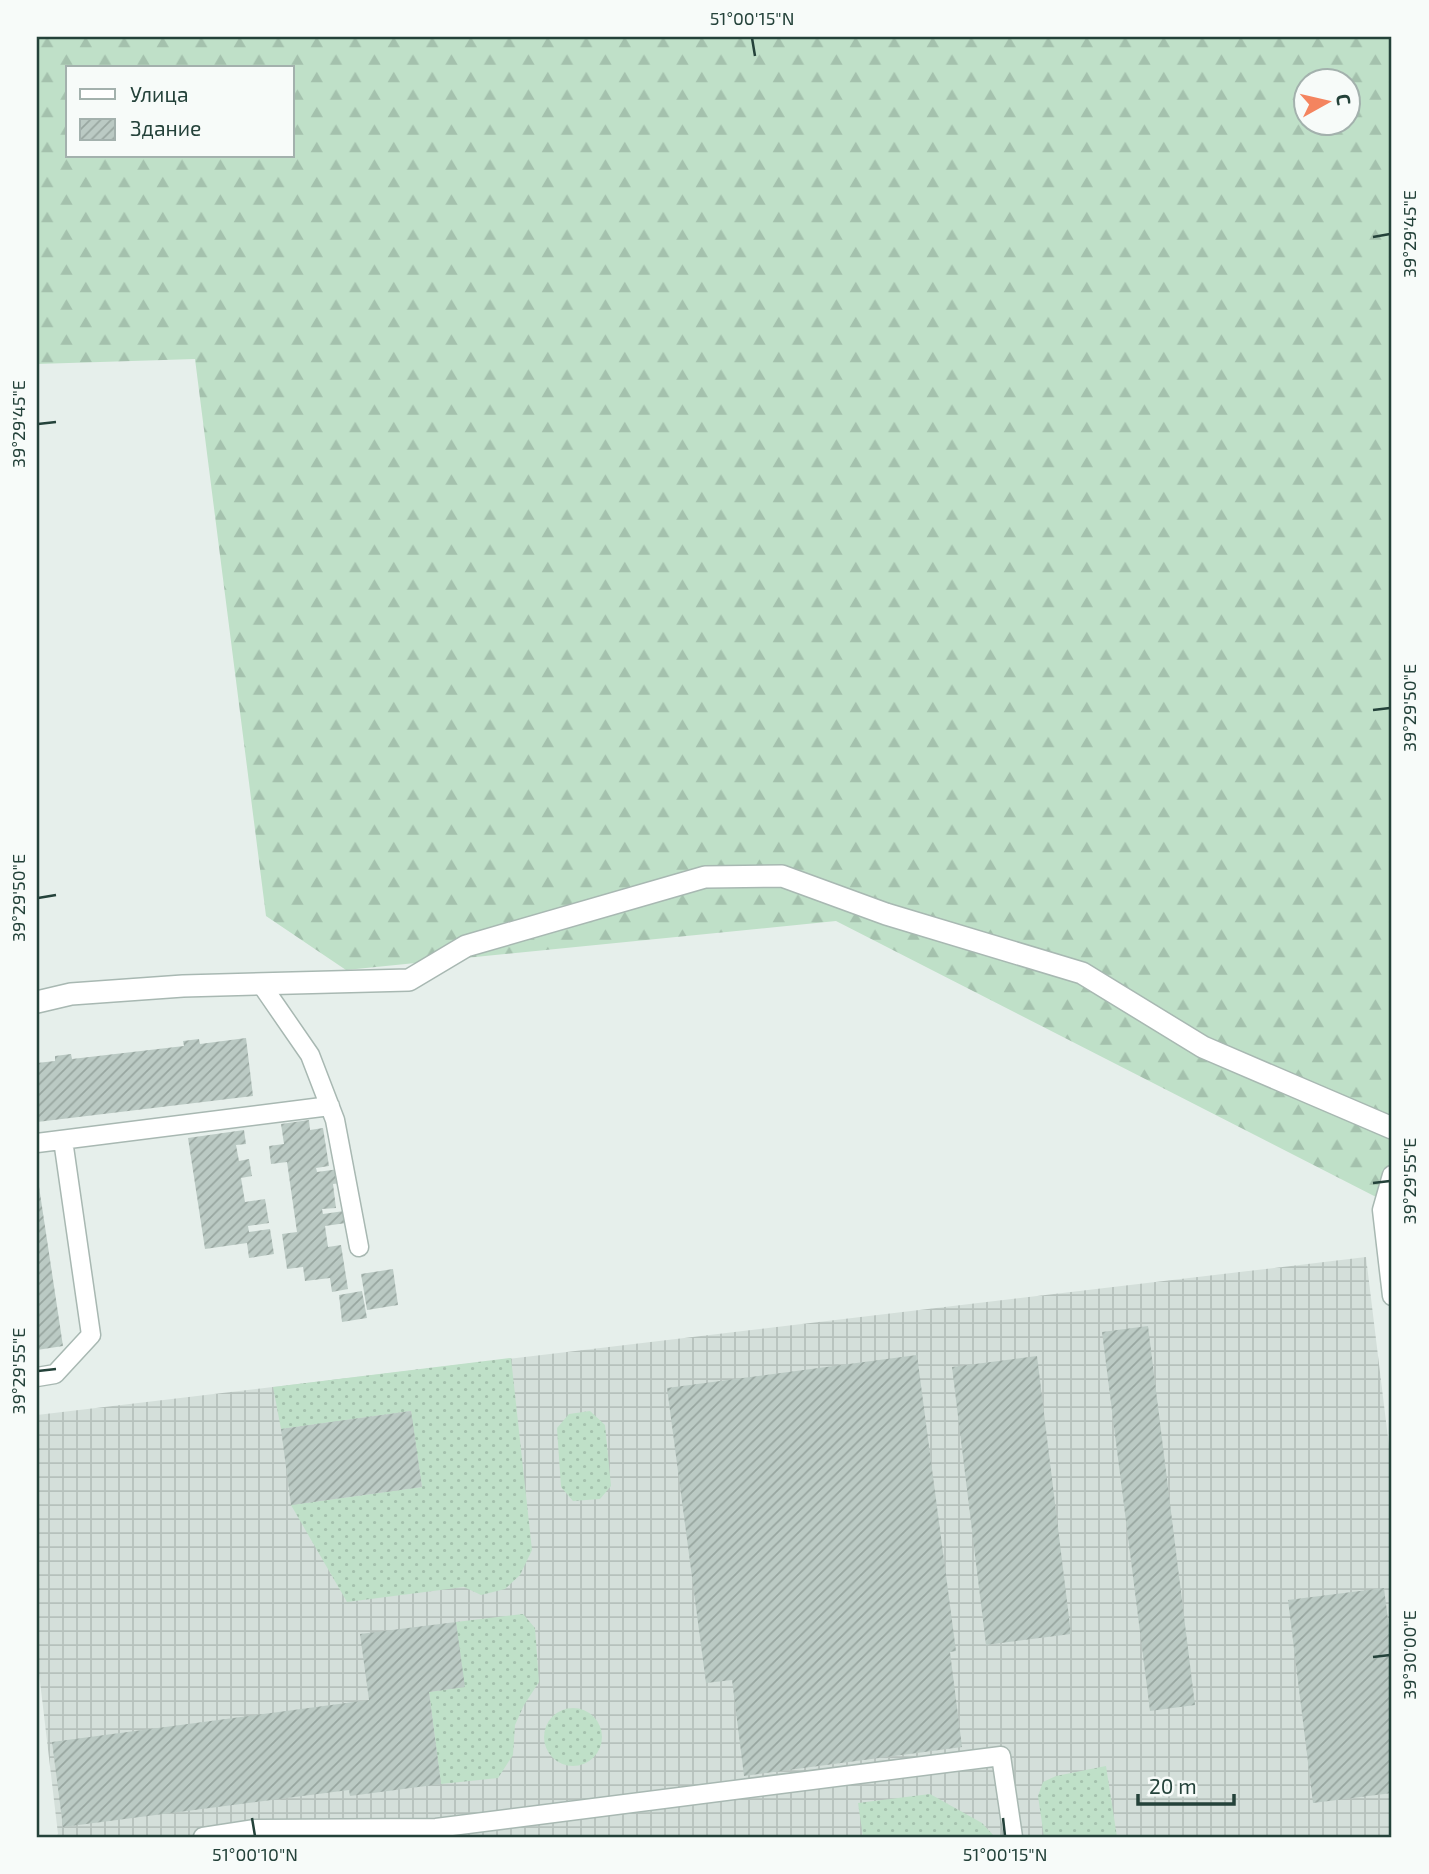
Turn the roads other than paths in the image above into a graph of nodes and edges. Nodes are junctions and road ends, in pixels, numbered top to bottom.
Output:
1 (261, 984) junction
2 (37, 1002) edge
3 (330, 1106) junction
4 (1392, 1128) edge
5 (63, 1140) junction
6 (37, 1143) edge
7 (1392, 1175) edge
8 (359, 1247) dead end
9 (1392, 1296) edge
10 (37, 1377) edge
11 (203, 1837) edge
12 (1013, 1837) edge

1 - 2 street
1 - 3 lane
1 - 4 street
3 - 5 lane
3 - 8 lane
5 - 6 lane
5 - 10 lane
7 - 9 lane
11 - 12 lane

